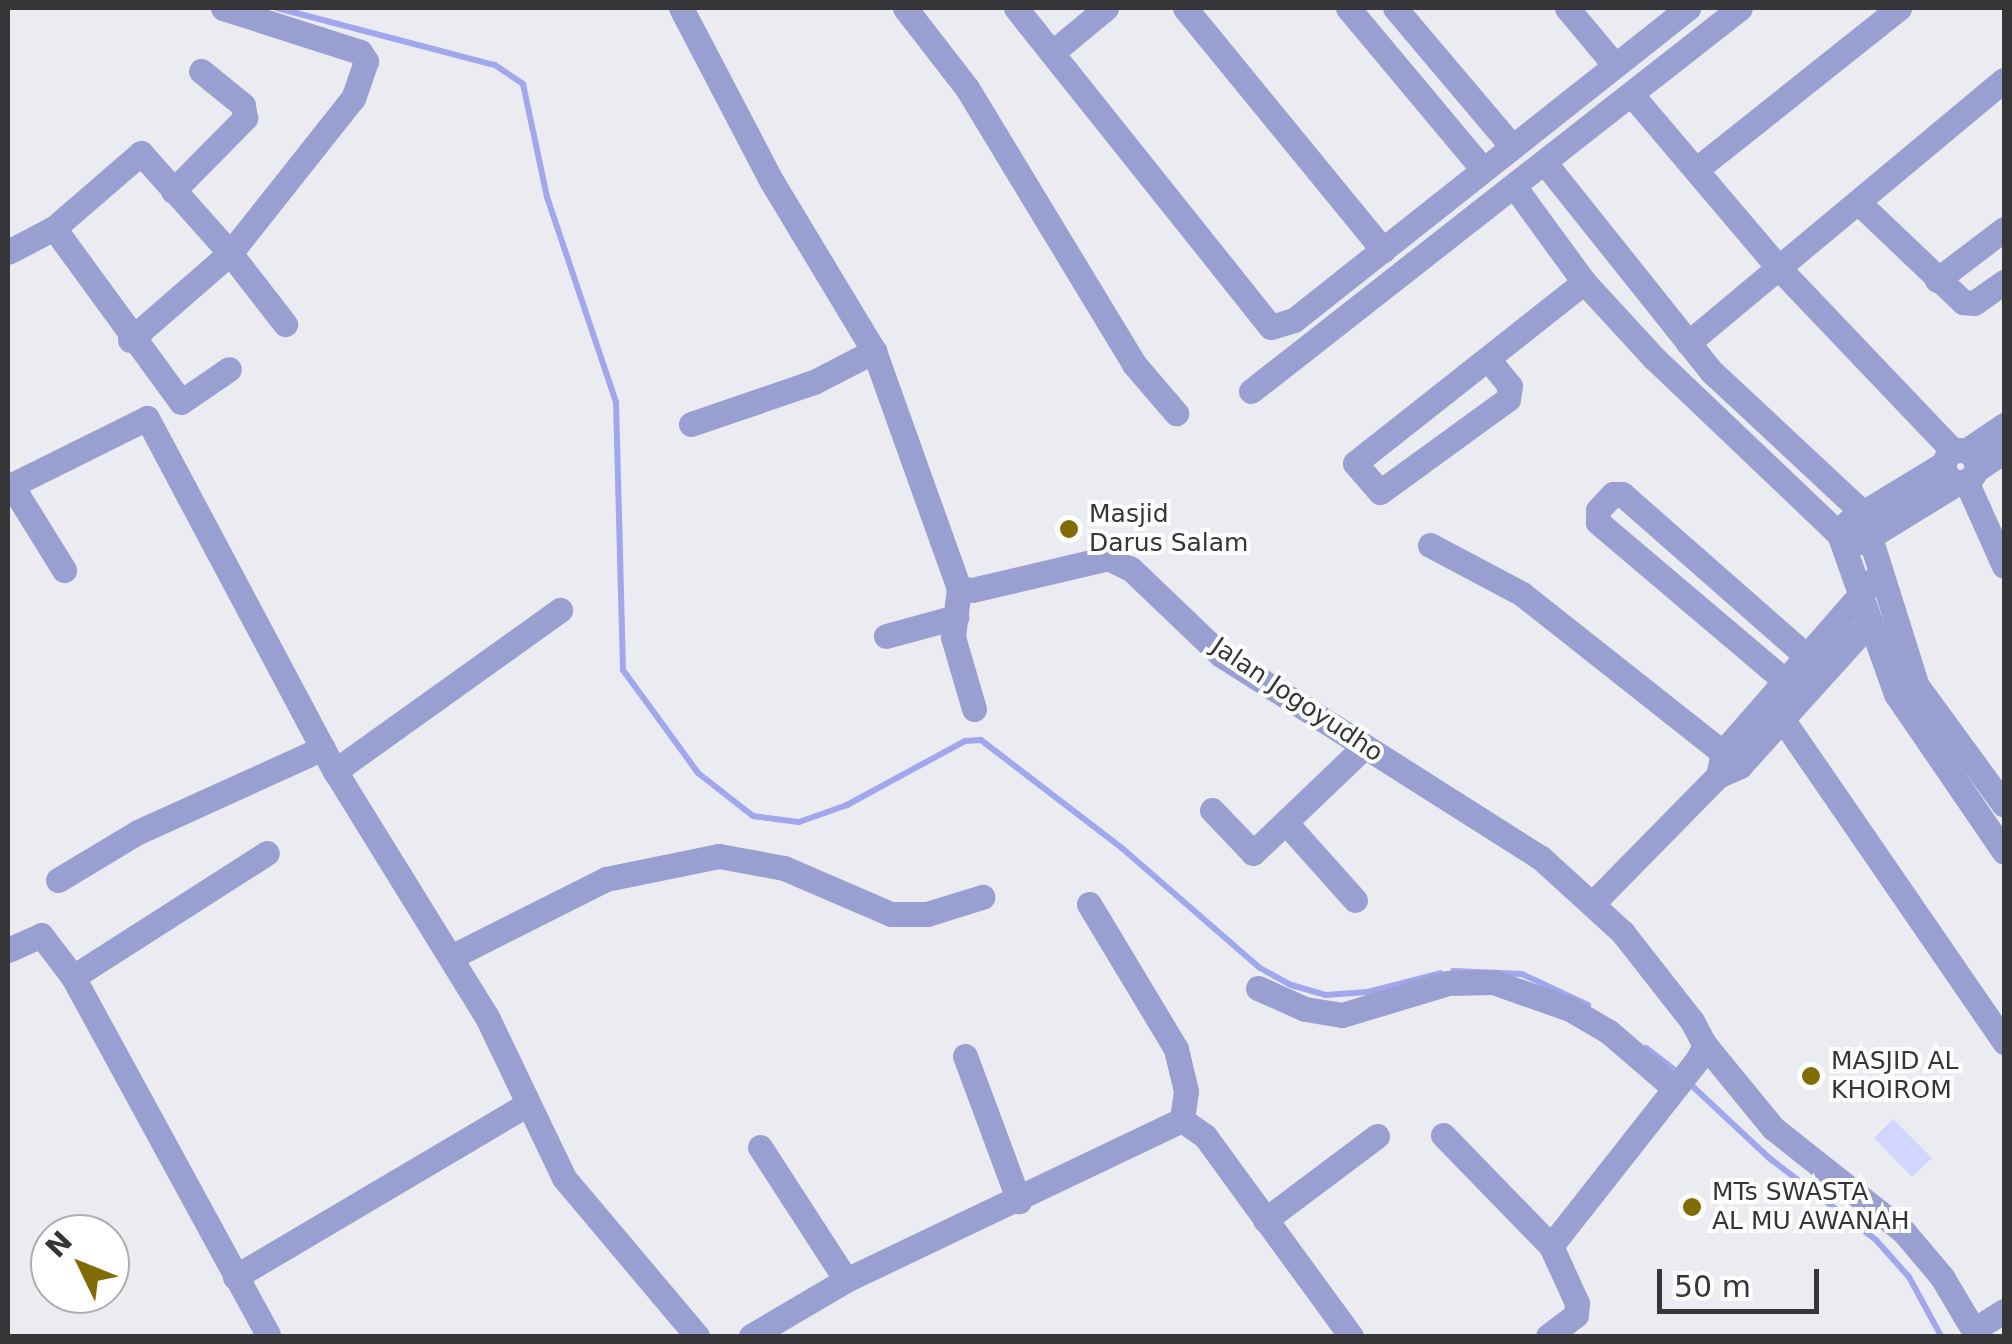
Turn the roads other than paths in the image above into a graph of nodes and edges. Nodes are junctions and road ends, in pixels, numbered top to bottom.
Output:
1 (224, 8) edge
2 (681, 8) edge
3 (905, 8) edge
4 (1016, 8) edge
5 (1106, 8) edge
6 (1184, 8) edge
7 (1348, 8) edge
8 (1395, 8) edge
9 (1567, 8) edge
10 (1688, 8) edge
11 (1740, 8) edge
12 (1900, 8) edge
13 (1053, 52) junction
14 (1613, 63) junction
15 (201, 71) dead end
16 (2004, 80) edge
17 (1632, 95) junction
18 (1509, 143) junction
19 (1545, 163) junction
20 (1480, 166) junction
21 (1698, 168) junction
22 (1514, 186) junction
23 (173, 191) junction
24 (1859, 202) junction
25 (54, 228) junction
26 (2004, 229) edge
27 (1383, 250) junction
28 (8, 252) edge
29 (230, 253) junction
30 (1778, 266) junction
31 (1936, 280) junction
32 (1584, 282) junction
33 (2004, 282) edge
34 (285, 324) dead end
35 (130, 340) junction
36 (1688, 343) junction
37 (874, 351) junction
38 (1488, 360) junction
39 (229, 369) dead end
40 (1250, 392) dead end
41 (180, 402) junction
42 (1176, 413) dead end
43 (147, 418) junction
44 (691, 424) dead end
45 (2004, 425) edge
46 (2004, 451) edge
47 (1961, 466) junction
48 (10, 486) edge
49 (1868, 523) junction
50 (1842, 540) junction
51 (1430, 546) dead end
52 (2004, 566) edge
53 (64, 570) dead end
54 (1884, 573) junction
55 (959, 588) junction
56 (1862, 588) junction
57 (560, 610) dead end
58 (956, 617) junction
59 (1870, 622) junction
60 (886, 636) dead end
61 (1805, 655) junction
62 (1784, 680) junction
63 (974, 709) dead end
64 (1783, 720) junction
65 (323, 748) junction
66 (1364, 748) junction
67 (1727, 765) junction
68 (335, 771) junction
69 (2004, 803) edge
70 (1212, 810) dead end
71 (1981, 819) junction
72 (1287, 824) junction
73 (2004, 852) edge
74 (267, 853) dead end
75 (58, 880) dead end
76 (982, 897) dead end
77 (1356, 900) dead end
78 (1592, 903) junction
79 (1089, 904) dead end
80 (8, 950) edge
81 (452, 956) junction
82 (73, 976) junction
83 (1258, 988) dead end
84 (2004, 1042) edge
85 (965, 1056) dead end
86 (1690, 1068) junction
87 (526, 1105) junction
88 (1182, 1120) junction
89 (1443, 1135) dead end
90 (1377, 1136) dead end
91 (760, 1147) dead end
92 (1019, 1201) junction
93 (1266, 1220) junction
94 (1552, 1246) junction
95 (236, 1278) junction
96 (846, 1280) junction
97 (2004, 1311) edge
98 (1976, 1333) edge
99 (268, 1334) dead end
100 (697, 1336) edge
101 (751, 1336) edge
102 (1351, 1336) edge
103 (1548, 1336) edge

1 - 29 street
2 - 37 street
3 - 42 street
4 - 13 street
5 - 13 street
6 - 27 street
7 - 20 street
8 - 18 street
9 - 14 street
10 - 14 street
11 - 17 street
12 - 21 street
13 - 27 street
14 - 18 street
15 - 23 street
16 - 24 street
17 - 19 street
17 - 21 street
18 - 20 street
19 - 22 street
19 - 36 street
20 - 27 street
21 - 30 street
22 - 32 street
22 - 40 street
23 - 25 street
23 - 29 street
24 - 30 street
24 - 31 street
25 - 28 street
25 - 35 street
26 - 31 street
29 - 34 street
29 - 35 street
30 - 36 street
30 - 47 street
31 - 33 street
32 - 38 street
32 - 50 street
35 - 41 street
36 - 49 street
37 - 44 street
37 - 55 street
38 - 38 street
39 - 41 street
41 - 43 street
43 - 48 street
43 - 65 street
45 - 47 street
46 - 47 street
47 - 49 street
47 - 52 street
48 - 53 street
49 - 50 street
49 - 54 street
50 - 56 street
51 - 67 street
54 - 56 street
54 - 69 street
55 - 58 street
55 - 66 street, Jalan Jogoyudho
56 - 59 street
56 - 61 street
57 - 68 street
58 - 60 street
58 - 63 street
59 - 64 street
59 - 71 street
61 - 62 street
61 - 62 street
62 - 67 street
64 - 67 street
64 - 84 street
65 - 68 street
65 - 75 street
66 - 72 street
66 - 78 street, Jalan Jogoyudho
67 - 78 street
68 - 81 street
69 - 71 street
70 - 72 street
71 - 73 street
72 - 77 street
74 - 82 street
76 - 81 street
78 - 86 street, Jalan Jogoyudho
79 - 88 street
80 - 82 street
81 - 87 street
82 - 95 street
83 - 86 street
85 - 92 street
86 - 94 street
86 - 98 street
87 - 95 street
87 - 100 street
88 - 92 street
88 - 93 street
89 - 94 street
90 - 93 street
91 - 96 street
92 - 96 street
93 - 102 street
94 - 103 street
95 - 99 street
96 - 101 street
97 - 98 street

